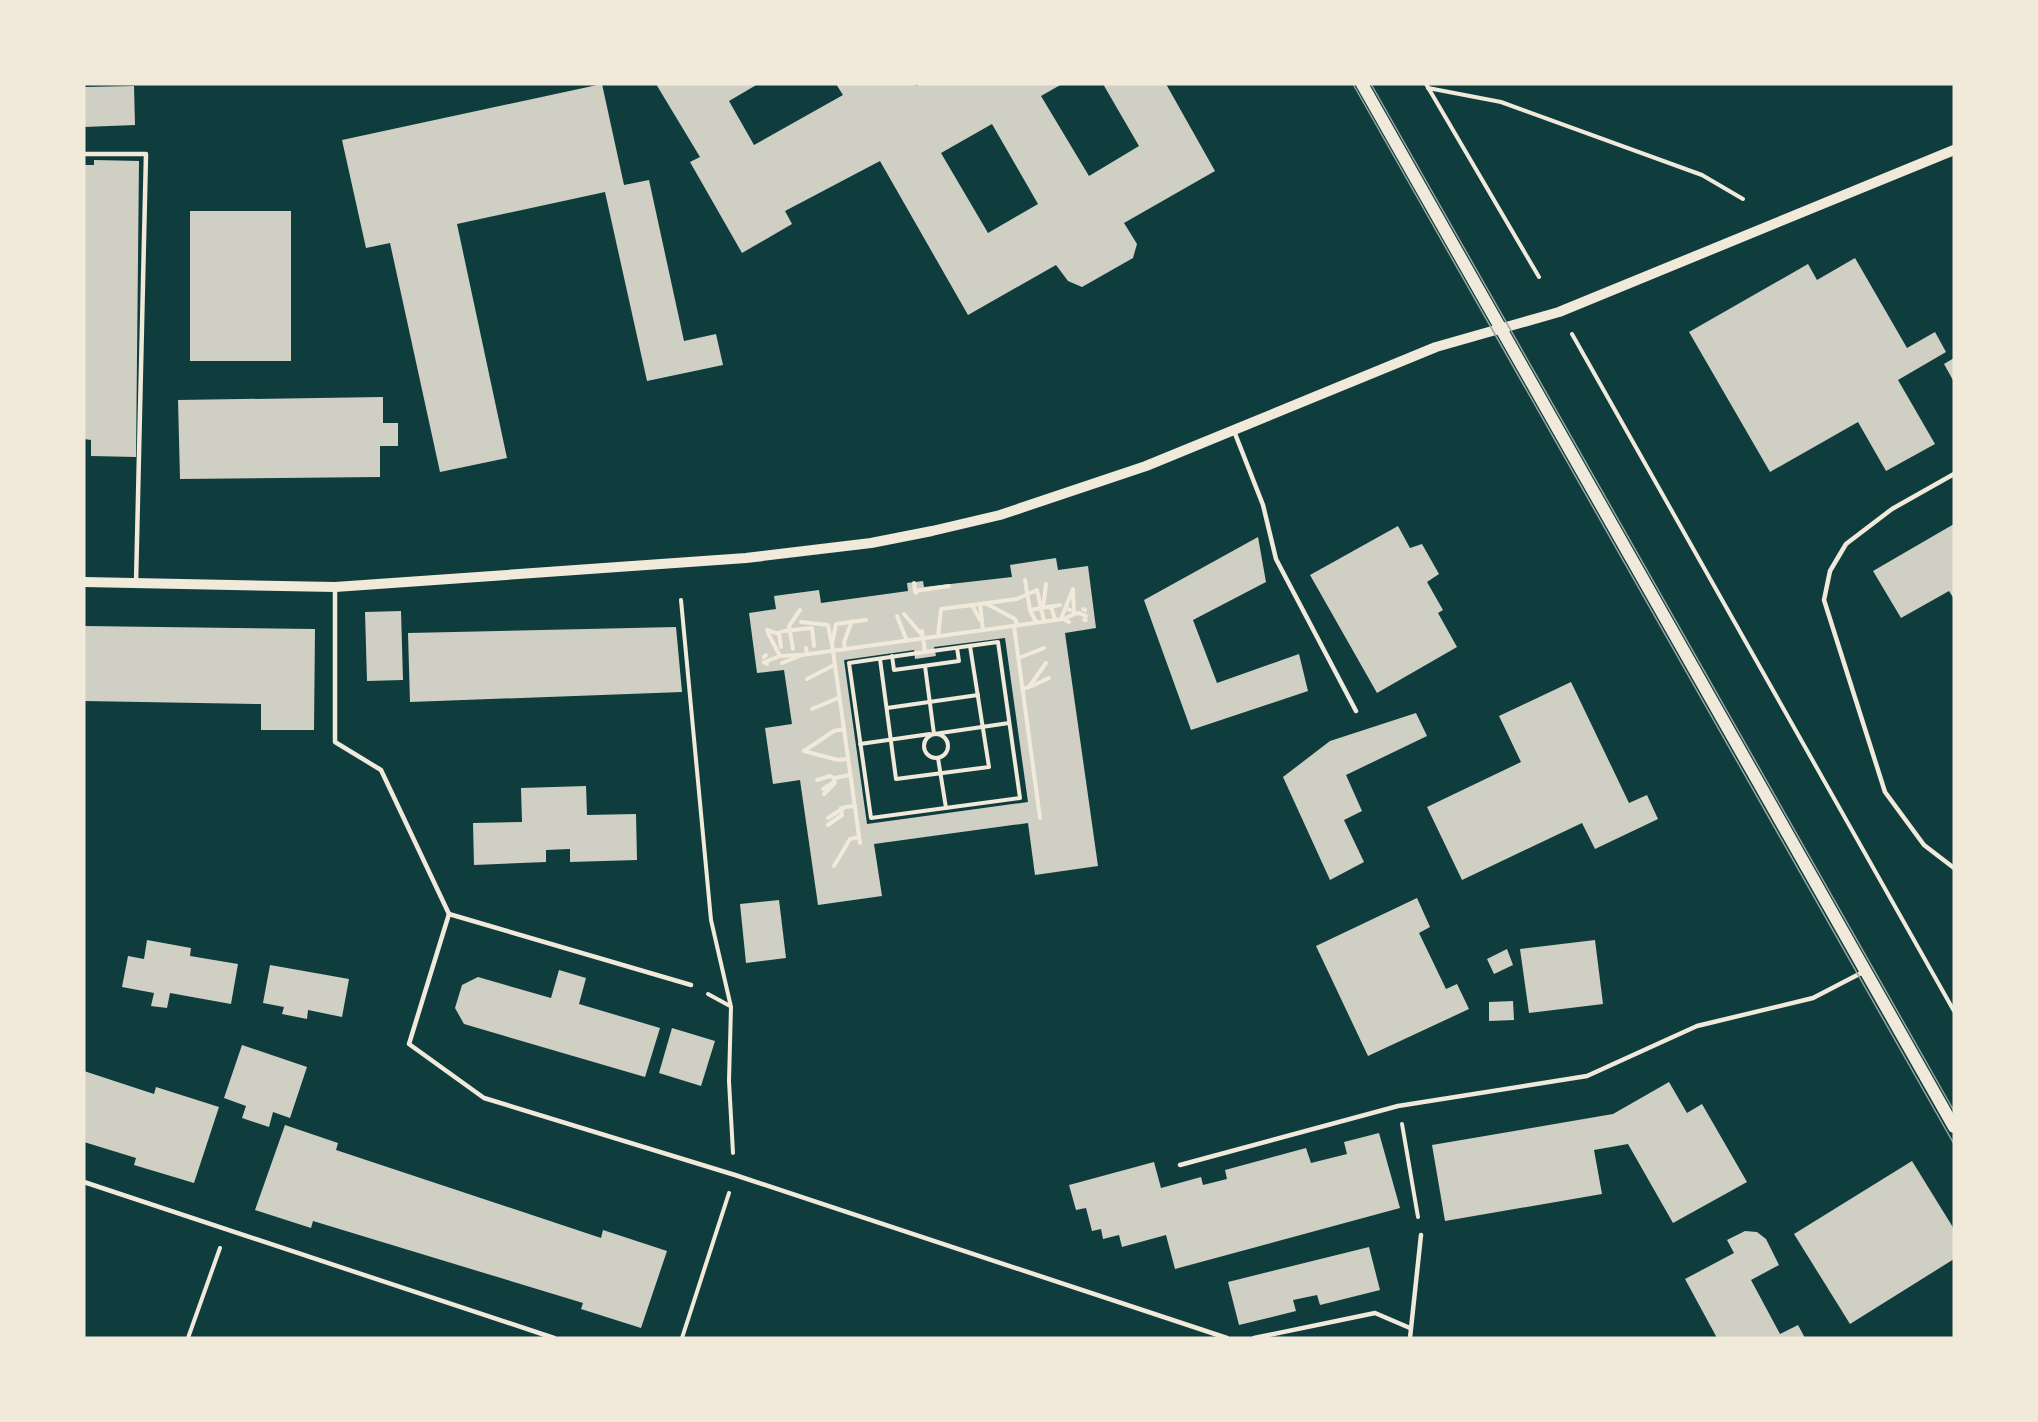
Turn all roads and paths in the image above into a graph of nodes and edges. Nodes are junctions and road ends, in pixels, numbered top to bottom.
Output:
1 (1362, 84) edge
2 (1427, 86) edge
3 (1954, 150) edge
4 (84, 154) edge
5 (1743, 199) dead end
6 (1539, 277) dead end
7 (1501, 328) junction
8 (1572, 334) dead end
9 (1234, 431) junction
10 (1954, 474) edge
11 (1026, 580) dead end
12 (84, 582) edge
13 (136, 583) junction
14 (914, 583) dead end
15 (1046, 584) dead end
16 (949, 586) dead end
17 (1072, 586) dead end
18 (335, 587) junction
19 (681, 600) dead end
20 (987, 603) dead end
21 (980, 604) junction
22 (972, 605) junction
23 (1051, 607) junction
24 (1043, 608) junction
25 (1067, 609) junction
26 (800, 610) dead end
27 (1030, 610) junction
28 (904, 614) dead end
29 (1085, 614) dead end
30 (897, 616) dead end
31 (1055, 619) dead end
32 (1063, 619) junction
33 (866, 620) dead end
34 (852, 621) dead end
35 (1044, 621) junction
36 (801, 622) dead end
37 (1035, 622) dead end
38 (1069, 622) dead end
39 (982, 624) junction
40 (1015, 626) junction
41 (983, 630) junction
42 (790, 631) junction
43 (922, 632) dead end
44 (781, 633) junction
45 (938, 637) junction
46 (923, 639) junction
47 (907, 641) junction
48 (832, 644) junction
49 (814, 646) dead end
50 (970, 646) junction
51 (806, 648) dead end
52 (957, 648) junction
53 (1044, 648) dead end
54 (793, 649) dead end
55 (845, 649) junction
56 (832, 651) junction
57 (925, 652) junction
58 (782, 653) junction
59 (805, 655) junction
60 (892, 656) junction
61 (1018, 658) junction
62 (880, 659) junction
63 (766, 660) dead end
64 (1046, 663) dead end
65 (834, 666) junction
66 (925, 666) junction
67 (1049, 678) dead end
68 (807, 679) dead end
69 (1029, 687) junction
70 (1022, 689) junction
71 (978, 695) junction
72 (839, 698) junction
73 (930, 702) junction
74 (886, 708) junction
75 (812, 709) dead end
76 (1356, 711) dead end
77 (1009, 723) junction
78 (983, 727) junction
79 (844, 729) junction
80 (934, 734) junction
81 (891, 740) junction
82 (860, 744) junction
83 (938, 758) junction
84 (848, 759) junction
85 (941, 773) junction
86 (850, 775) junction
87 (841, 777) junction
88 (834, 778) junction
89 (817, 780) dead end
90 (855, 806) junction
91 (841, 807) dead end
92 (946, 808) junction
93 (828, 818) dead end
94 (1039, 818) dead end
95 (828, 825) dead end
96 (860, 837) junction
97 (834, 866) dead end
98 (1954, 868) edge
99 (448, 914) junction
100 (1865, 971) junction
101 (691, 985) joint
102 (731, 1007) junction
103 (1954, 1011) edge
104 (1398, 1106) junction
105 (1954, 1127) edge
106 (1180, 1165) dead end
107 (735, 1175) junction
108 (84, 1182) edge
109 (226, 1230) junction
110 (1421, 1235) joint
111 (1410, 1328) junction
112 (188, 1338) edge
113 (554, 1338) edge
114 (682, 1338) edge
115 (1227, 1338) edge
116 (1254, 1338) edge
117 (1410, 1338) edge

1 - 7 main road
2 - 5 path
2 - 6 path
3 - 7 street
4 - 13 lane
7 - 9 street
7 - 100 main road
8 - 103 path
9 - 18 street
9 - 76 lane
10 - 98 lane
11 - 27 path
12 - 13 street
13 - 18 street
14 - 16 path
15 - 24 path
17 - 25 path
18 - 99 lane
19 - 102 path
20 - 40 path
21 - 22 path
21 - 35 path
21 - 39 path
22 - 39 path
22 - 45 path
23 - 24 path
23 - 25 path
23 - 31 path
24 - 27 path
25 - 25 path
25 - 29 path
25 - 32 path
25 - 32 path
26 - 42 path
27 - 37 path
28 - 46 path
30 - 47 path
32 - 35 path
32 - 38 path
32 - 40 path
33 - 48 path
34 - 55 path
35 - 40 path
36 - 48 path
39 - 41 path
40 - 41 path
40 - 45 path
40 - 61 path
40 - 70 path
41 - 45 path
42 - 44 path
42 - 49 path
42 - 54 path
43 - 46 path
44 - 58 path
44 - 58 path
45 - 46 path
46 - 47 path
46 - 55 path
46 - 57 path
47 - 56 path
48 - 56 path
50 - 52 path
50 - 71 path
50 - 77 path
51 - 59 path
52 - 57 path
52 - 66 path
53 - 61 path
55 - 56 path
56 - 59 path
56 - 65 path
57 - 60 path
58 - 59 path
58 - 63 path
60 - 62 path
60 - 66 path
61 - 70 path
62 - 74 path
62 - 82 path
64 - 69 path
65 - 68 path
65 - 72 path
66 - 73 path
67 - 69 path
69 - 70 path
70 - 94 path
71 - 73 path
71 - 78 path
72 - 75 path
72 - 79 path
73 - 74 path
73 - 80 path
74 - 81 path
77 - 78 path
77 - 92 path
78 - 80 path
78 - 85 path
79 - 84 path
79 - 84 path
80 - 81 path
80 - 83 path
80 - 83 path
81 - 82 path
81 - 85 path
82 - 92 path
83 - 85 path
84 - 86 path
85 - 92 path
86 - 87 path
86 - 90 path
86 - 96 path
87 - 88 path
87 - 88 path
88 - 89 path
90 - 93 path
90 - 96 path
91 - 95 path
96 - 97 path
99 - 101 lane
99 - 107 lane
100 - 104 lane
100 - 105 main road
101 - 102 path
102 - 107 path
104 - 106 lane
104 - 110 path
107 - 114 path
107 - 115 lane
108 - 109 lane
109 - 112 path
109 - 113 lane
110 - 111 lane
111 - 116 lane
111 - 117 lane

